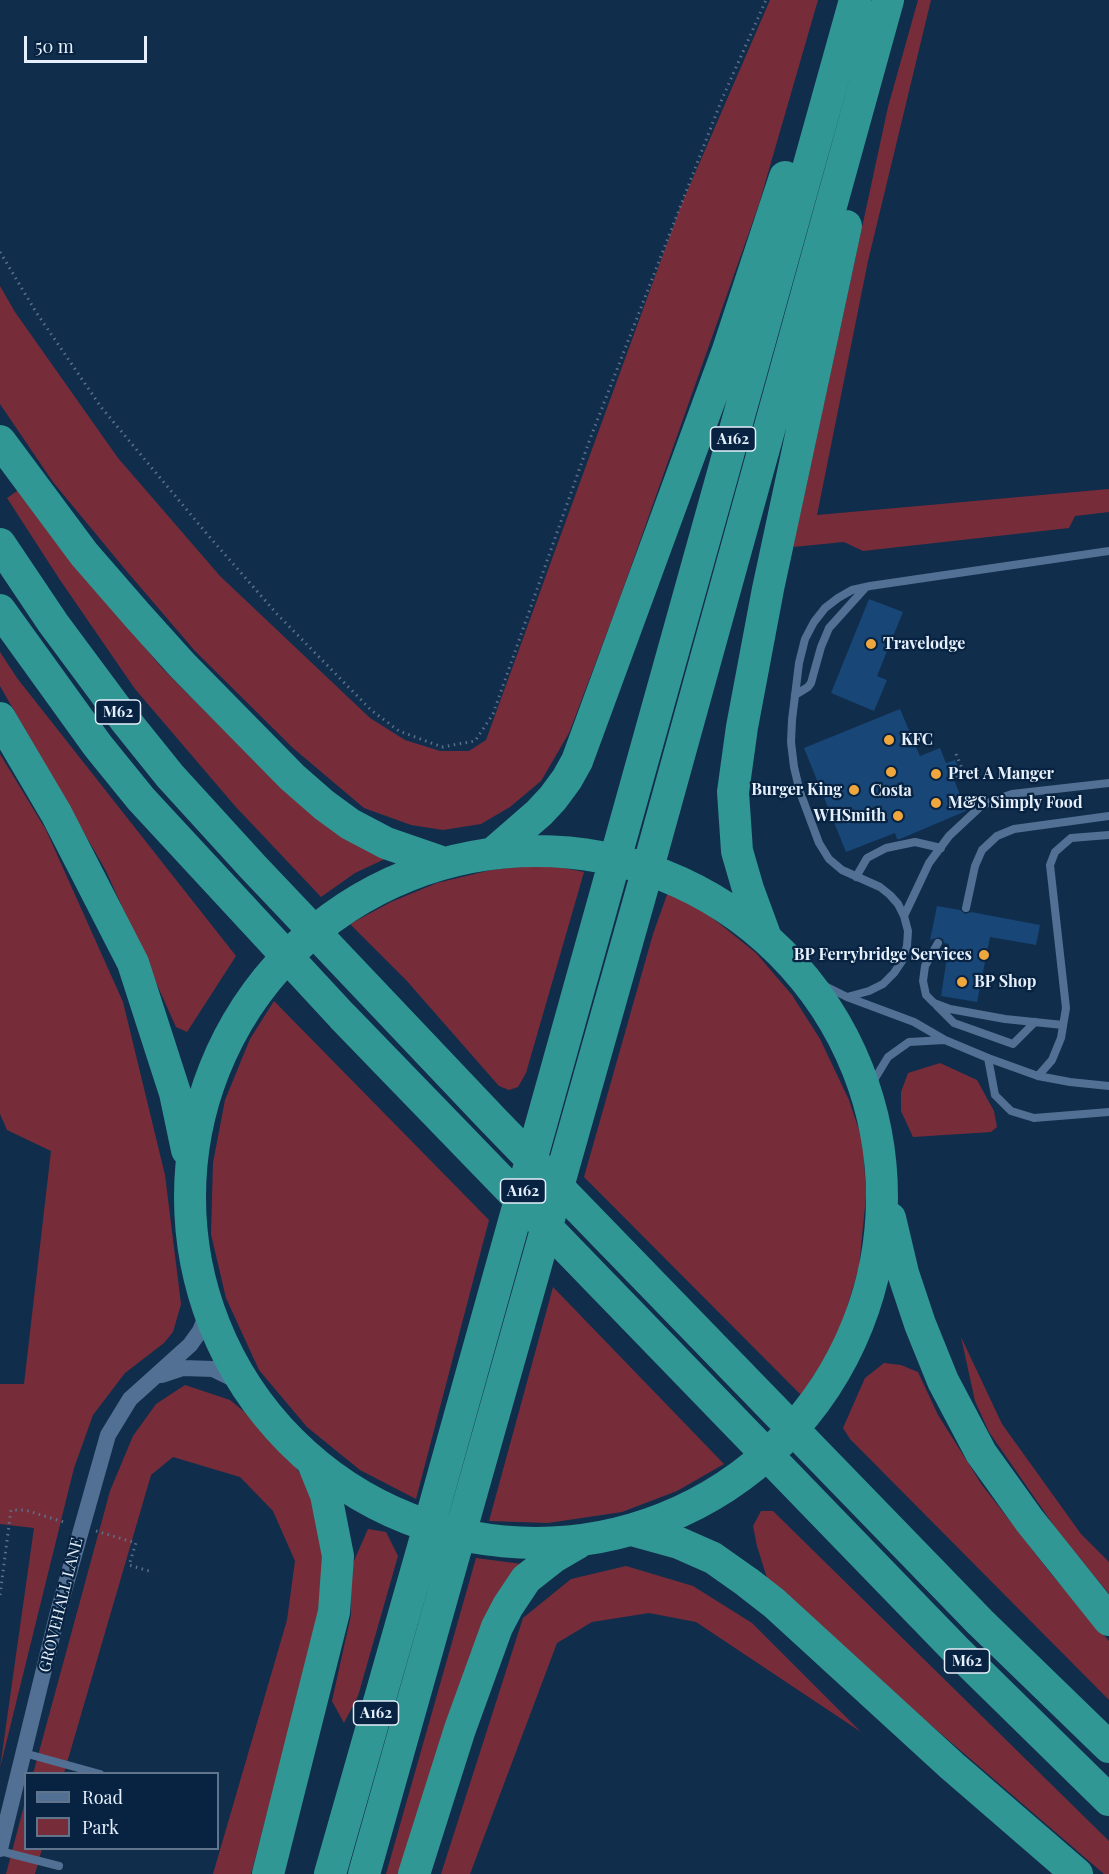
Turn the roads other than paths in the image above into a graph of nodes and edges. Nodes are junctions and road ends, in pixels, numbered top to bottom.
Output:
1 (855, 0) edge
2 (888, 0) edge
3 (842, 48) junction
4 (872, 62) junction
5 (0, 441) edge
6 (0, 544) edge
7 (1109, 551) edge
8 (866, 587) junction
9 (0, 610) edge
10 (795, 695) junction
11 (0, 718) edge
12 (1109, 783) edge
13 (1109, 816) edge
14 (1109, 835) edge
15 (941, 848) junction
16 (493, 853) junction
17 (444, 863) junction
18 (856, 877) junction
19 (966, 908) dead end
20 (904, 916) junction
21 (766, 938) junction
22 (938, 943) dead end
23 (808, 982) junction
24 (847, 997) junction
25 (934, 1004) junction
26 (1035, 1022) junction
27 (1063, 1025) junction
28 (945, 1040) junction
29 (988, 1058) junction
30 (1038, 1076) junction
31 (1109, 1086) edge
32 (871, 1106) junction
33 (1109, 1112) edge
34 (191, 1165) junction
35 (883, 1191) junction
36 (209, 1309) junction
37 (155, 1377) junction
38 (246, 1385) junction
39 (313, 1463) junction
40 (632, 1530) junction
41 (582, 1541) junction
42 (1109, 1620) edge
43 (1109, 1747) edge
44 (24, 1753) junction
45 (96, 1772) edge
46 (1109, 1800) edge
47 (0, 1850) edge
48 (59, 1866) dead end
49 (268, 1874) edge
50 (330, 1874) edge
51 (364, 1874) edge
52 (414, 1874) edge
53 (1077, 1874) edge

1 - 3 highway, A162
2 - 4 highway, A162
3 - 16 highway
3 - 50 highway, A162
4 - 21 highway
4 - 51 highway, A162
5 - 17 highway
6 - 43 highway, M62
7 - 8 lane
8 - 10 lane
8 - 10 lane
9 - 46 highway, M62
10 - 18 lane
11 - 34 highway
12 - 15 lane
13 - 19 lane
14 - 27 lane
15 - 18 lane
15 - 20 lane
16 - 17 highway
16 - 21 highway
17 - 34 highway
18 - 20 lane
20 - 24 lane
21 - 23 highway
22 - 25 lane
23 - 24 lane
23 - 32 highway
24 - 28 lane
25 - 26 lane
25 - 26 lane
26 - 27 lane
27 - 30 lane
28 - 29 lane
28 - 32 lane
29 - 30 lane
29 - 33 lane
30 - 31 lane
32 - 35 highway
34 - 36 highway
35 - 40 highway
35 - 42 highway
36 - 37 street, GROVEHALL LANE
36 - 38 highway
37 - 38 street, GROVEHALL LANE
37 - 44 street, GROVEHALL LANE
38 - 39 highway
39 - 41 highway
39 - 49 highway
40 - 41 highway
40 - 53 highway
41 - 52 highway
44 - 45 lane
44 - 47 street, GROVEHALL LANE
47 - 48 lane

